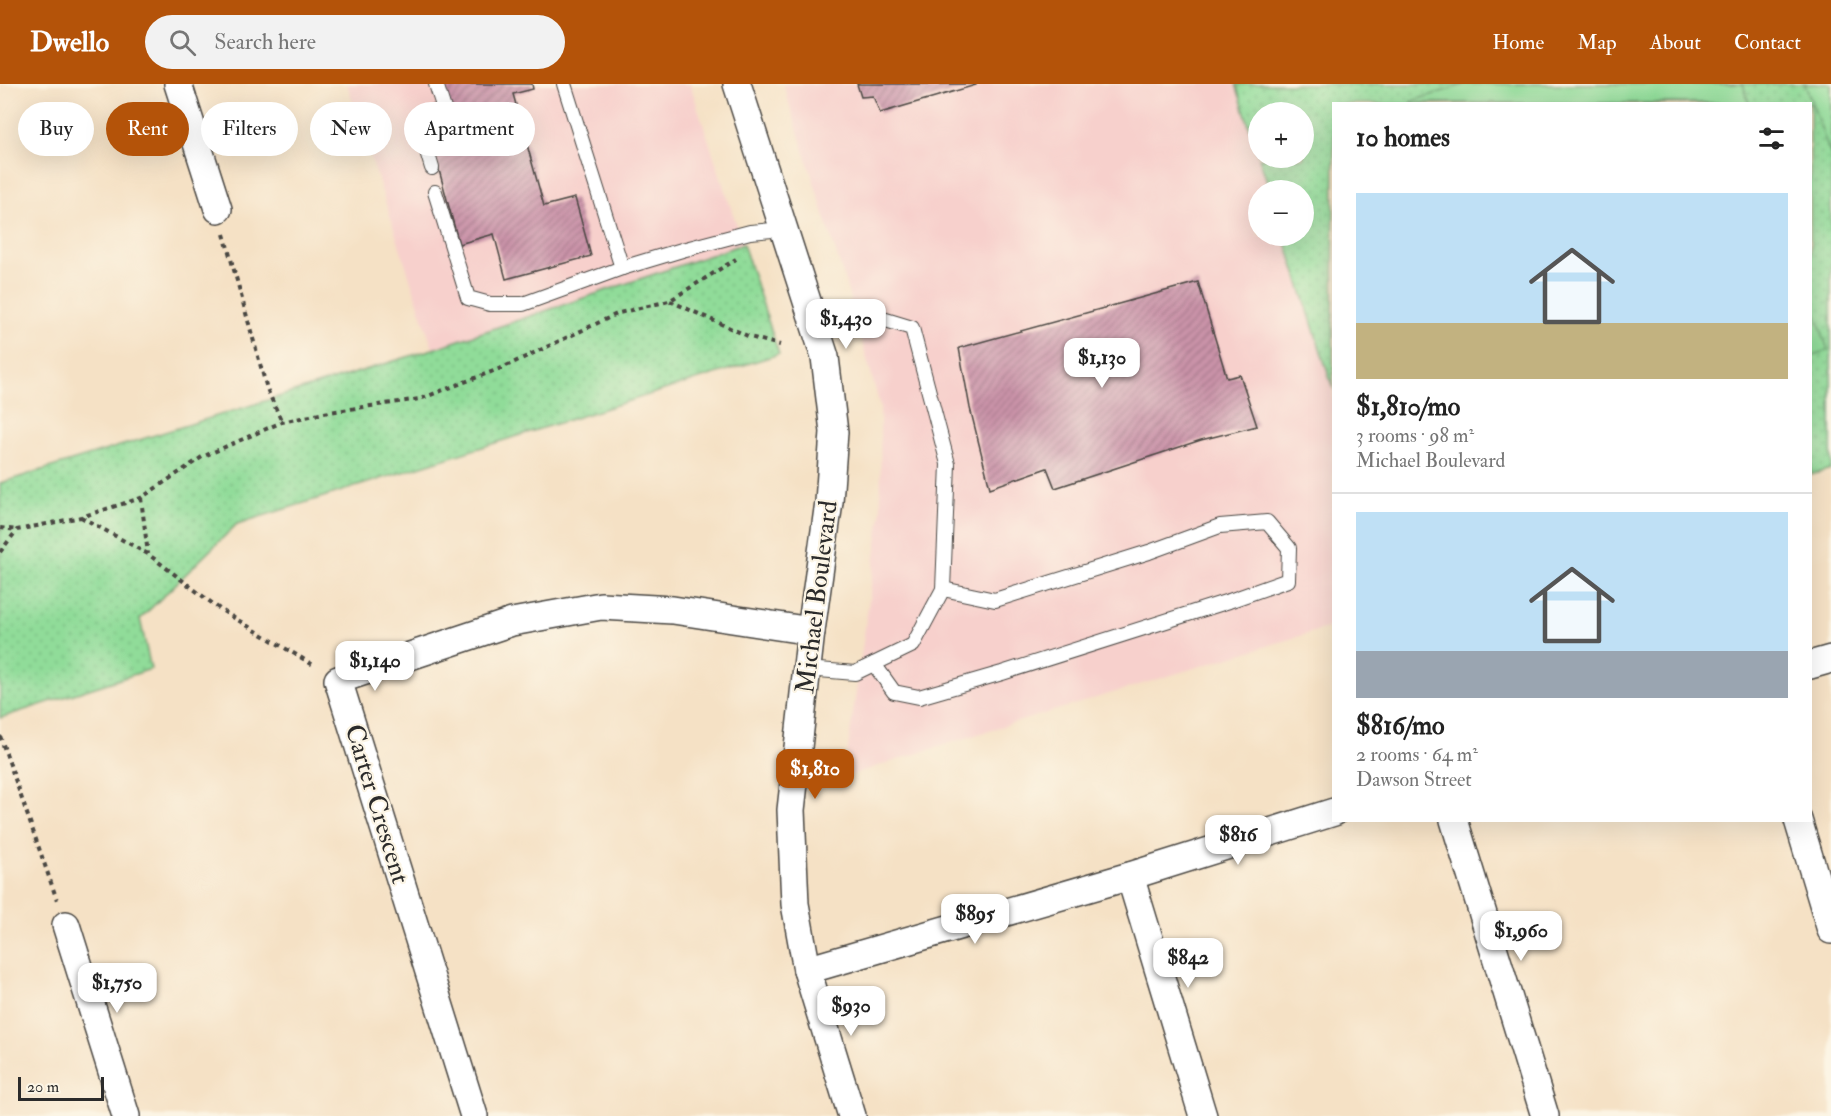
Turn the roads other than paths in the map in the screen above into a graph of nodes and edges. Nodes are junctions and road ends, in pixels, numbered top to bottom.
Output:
1 (178, 84) edge
2 (436, 84) edge
3 (564, 84) edge
4 (737, 84) edge
5 (432, 168) dead end
6 (435, 192) dead end
7 (218, 209) road end
8 (785, 229) junction
9 (622, 268) junction
10 (816, 330) junction
11 (943, 589) junction
12 (811, 630) junction
13 (1831, 659) edge
14 (874, 664) junction
15 (1812, 664) edge
16 (807, 669) junction
17 (1332, 813) edge
18 (1455, 822) edge
19 (1799, 822) edge
20 (1130, 876) junction
21 (66, 925) road end
22 (1831, 930) edge
23 (807, 970) junction
24 (126, 1116) edge
25 (474, 1116) edge
26 (852, 1116) edge
27 (1203, 1116) edge
28 (1545, 1116) edge

1 - 7 street
2 - 5 lane
3 - 9 lane
4 - 8 street, Michael Boulevard
6 - 9 lane
8 - 9 lane
8 - 10 street, Michael Boulevard
10 - 11 lane
10 - 12 street, Michael Boulevard
11 - 14 lane
11 - 14 lane
12 - 16 street, Michael Boulevard
12 - 25 street, Carter Crescent
13 - 15 street
14 - 16 lane
16 - 23 street, Michael Boulevard
17 - 20 street
18 - 28 street
19 - 22 street
20 - 23 street
20 - 27 street
21 - 24 street
23 - 26 street, Michael Boulevard

